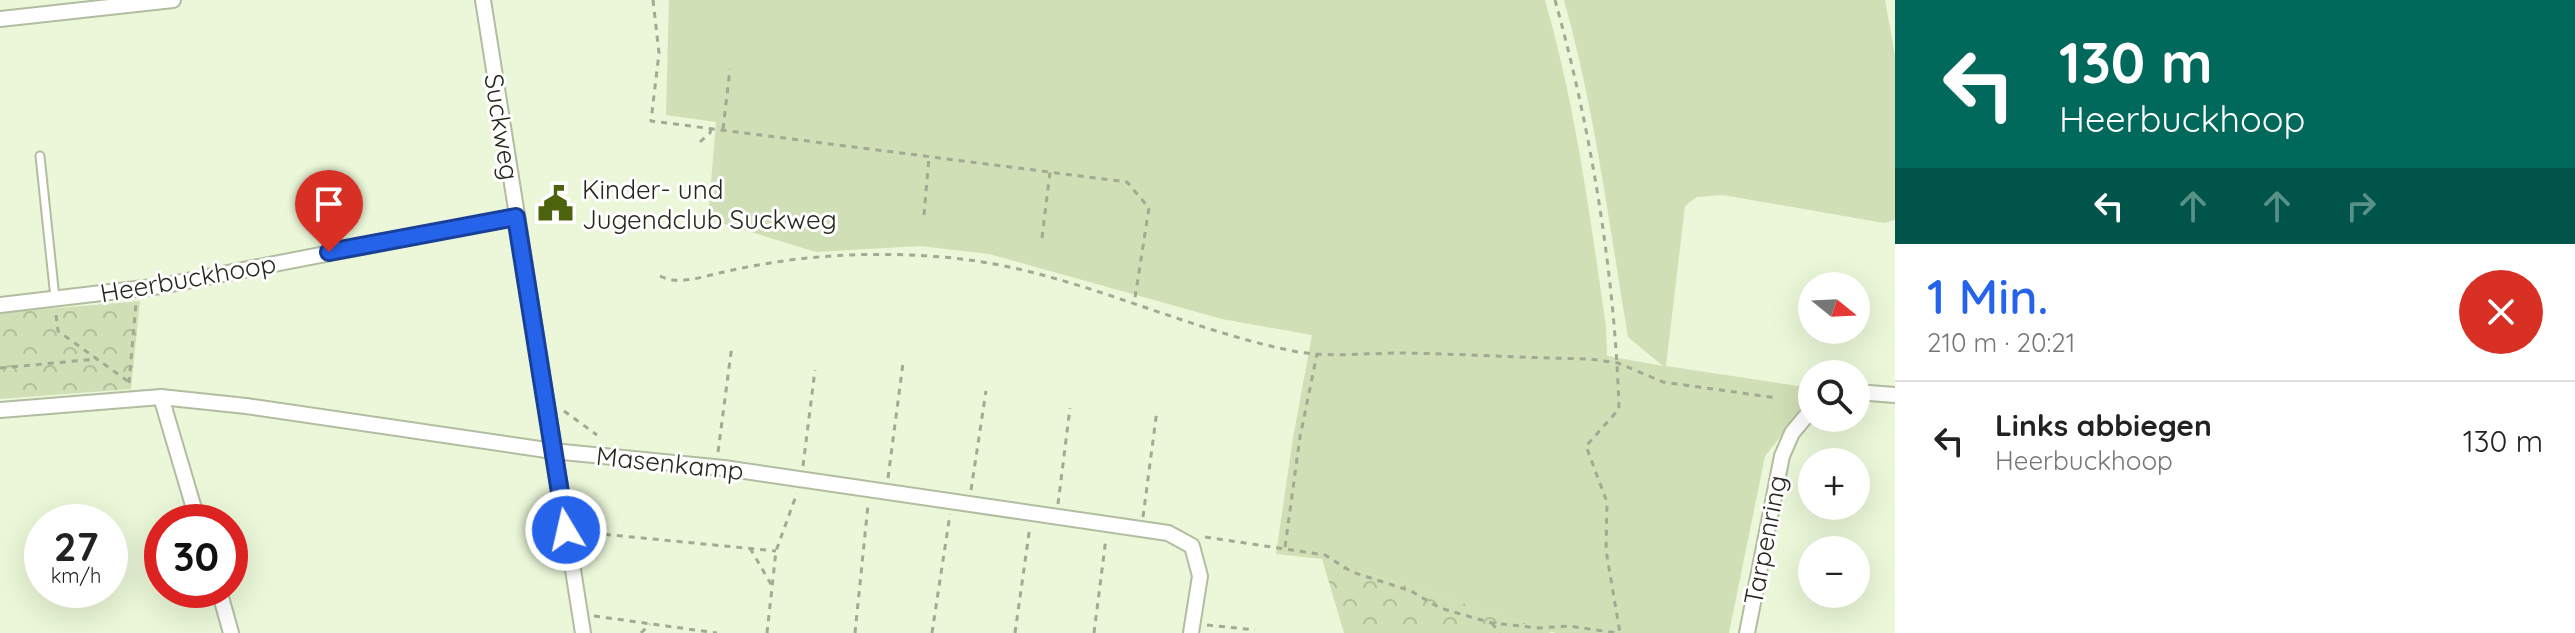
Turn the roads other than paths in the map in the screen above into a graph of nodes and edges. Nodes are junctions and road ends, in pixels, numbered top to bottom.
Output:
1 (173, 0) edge
2 (483, 0) edge
3 (0, 19) edge
4 (40, 156) dead end
5 (516, 217) junction
6 (55, 300) junction
7 (0, 305) edge
8 (1870, 393) edge
9 (1895, 395) edge
10 (161, 397) junction
11 (0, 410) edge
12 (1798, 426) edge
13 (553, 451) junction
14 (193, 504) edge
15 (224, 608) edge
16 (1192, 628) edge
17 (231, 633) edge
18 (583, 633) edge
19 (1747, 633) edge

1 - 3 street
2 - 5 street, Suckweg
4 - 6 lane
5 - 6 street, Heerbuckhoop
5 - 13 street, Suckweg
6 - 7 street, Heerbuckhoop
8 - 9 street
10 - 11 street, Masenkamp
10 - 13 street, Masenkamp
10 - 14 street
12 - 19 street, Tarpenring
13 - 16 street, Masenkamp
13 - 18 street, Suckweg
15 - 17 street

